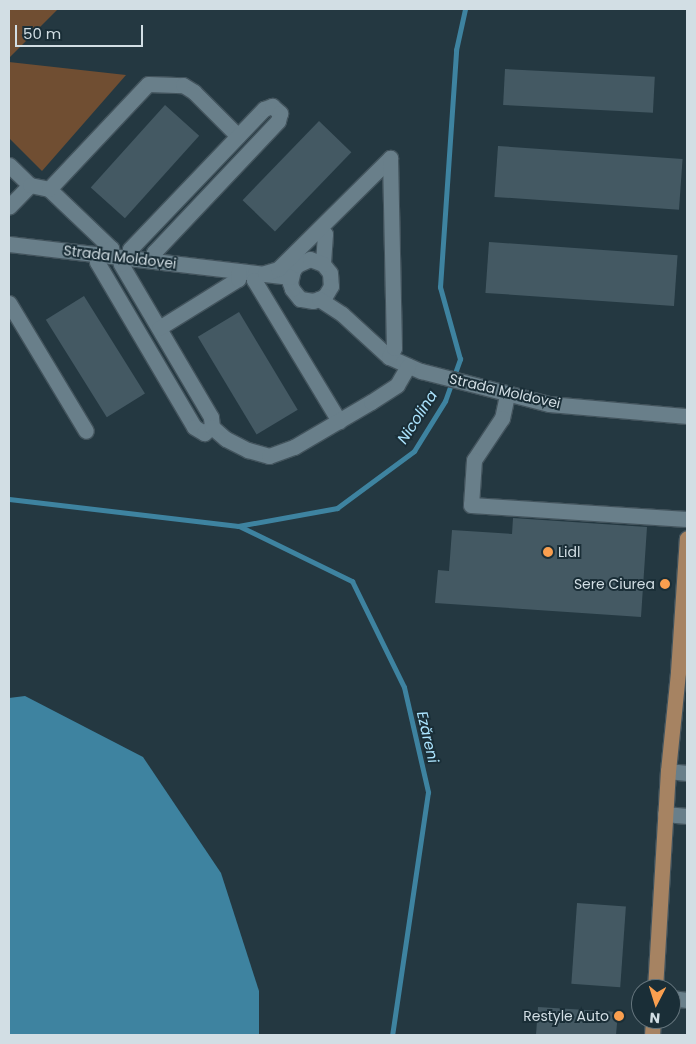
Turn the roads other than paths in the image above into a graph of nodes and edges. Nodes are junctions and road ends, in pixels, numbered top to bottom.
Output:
1 (238, 136) junction
2 (9, 165) edge
3 (30, 185) junction
4 (49, 189) junction
5 (9, 207) edge
6 (320, 229) junction
7 (9, 244) edge
8 (300, 248) junction
9 (114, 257) junction
10 (152, 261) junction
11 (323, 264) junction
12 (239, 271) junction
13 (293, 271) junction
14 (259, 274) junction
15 (330, 288) junction
16 (319, 299) junction
17 (9, 303) edge
18 (342, 314) junction
19 (159, 328) junction
20 (389, 357) junction
21 (414, 368) junction
22 (507, 395) junction
23 (687, 416) edge
24 (339, 421) junction
25 (212, 427) junction
26 (86, 431) dead end
27 (687, 519) edge
28 (687, 538) edge
29 (686, 577) edge
30 (683, 672) edge
31 (668, 770) junction
32 (687, 773) edge
33 (665, 814) junction
34 (687, 816) edge
35 (656, 979) edge

1 - 4 street
1 - 9 street
1 - 10 street
2 - 3 street
3 - 4 street
3 - 5 street
4 - 9 street
6 - 8 street
6 - 11 street
6 - 20 street
7 - 9 street, Strada Moldovei
8 - 13 street
8 - 14 street
9 - 10 street, Strada Moldovei
9 - 19 street
9 - 25 street
10 - 12 street, Strada Moldovei
11 - 13 street
11 - 15 street
12 - 14 street, Strada Moldovei
12 - 19 street
13 - 14 street, Strada Moldovei
13 - 16 street
14 - 24 street
15 - 16 street
15 - 18 street, Strada Moldovei
16 - 18 street, Strada Moldovei
17 - 26 street
18 - 20 street, Strada Moldovei
19 - 25 street
20 - 21 street, Strada Moldovei
21 - 22 street, Strada Moldovei
21 - 24 street
22 - 23 street, Strada Moldovei
22 - 27 street
24 - 25 street
28 - 29 main road
29 - 30 main road
30 - 31 main road
31 - 32 street
31 - 33 main road
33 - 34 street
33 - 35 main road

